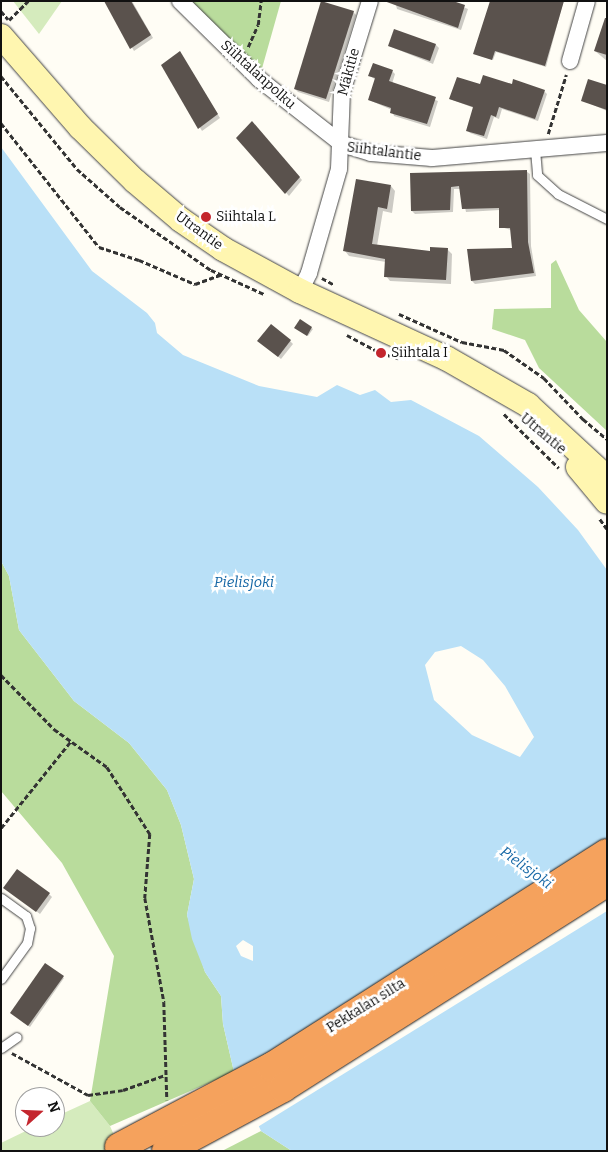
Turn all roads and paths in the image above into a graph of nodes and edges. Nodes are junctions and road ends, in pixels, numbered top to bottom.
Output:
1 (28, 1) edge
2 (180, 1) edge
3 (261, 1) edge
4 (370, 1) edge
5 (587, 1) edge
6 (1, 11) edge
7 (8, 27) edge
8 (570, 61) joint
9 (242, 62) junction
10 (1, 123) edge
11 (342, 144) junction
12 (607, 144) edge
13 (540, 150) junction
14 (607, 219) edge
15 (221, 274) dead end
16 (304, 282) junction
17 (335, 286) dead end
18 (398, 314) dead end
19 (446, 358) junction
20 (607, 439) edge
21 (607, 478) edge
22 (607, 502) edge
23 (1, 675) edge
24 (71, 741) junction
25 (1, 828) edge
26 (607, 853) edge
27 (607, 882) edge
28 (1, 898) edge
29 (1, 979) edge
30 (18, 1037) dead end
31 (2, 1048) edge
32 (164, 1075) junction
33 (168, 1108) dead end
34 (119, 1147) dead end
35 (166, 1151) edge

1 - 7 path
2 - 9 street, Siihtalanpolku
3 - 9 path
4 - 11 street, Mäkitie
5 - 8 street
6 - 7 path
7 - 16 main road, Utrantie
8 - 13 path
9 - 11 street, Siihtalanpolku
10 - 15 path
11 - 13 street, Siihtalantie
11 - 16 street, Siihtalantie
12 - 13 street, Siihtalantie
13 - 14 lane
16 - 17 path
16 - 19 main road, Utrantie
18 - 20 path
19 - 21 main road, Utrantie
19 - 22 main road, Utrantie
23 - 24 path
24 - 25 path
24 - 32 path
26 - 34 highway, Pekkalan silta, bridge
27 - 35 highway, Pekkalan silta, bridge
28 - 29 lane
30 - 31 lane
31 - 32 path
32 - 33 path

